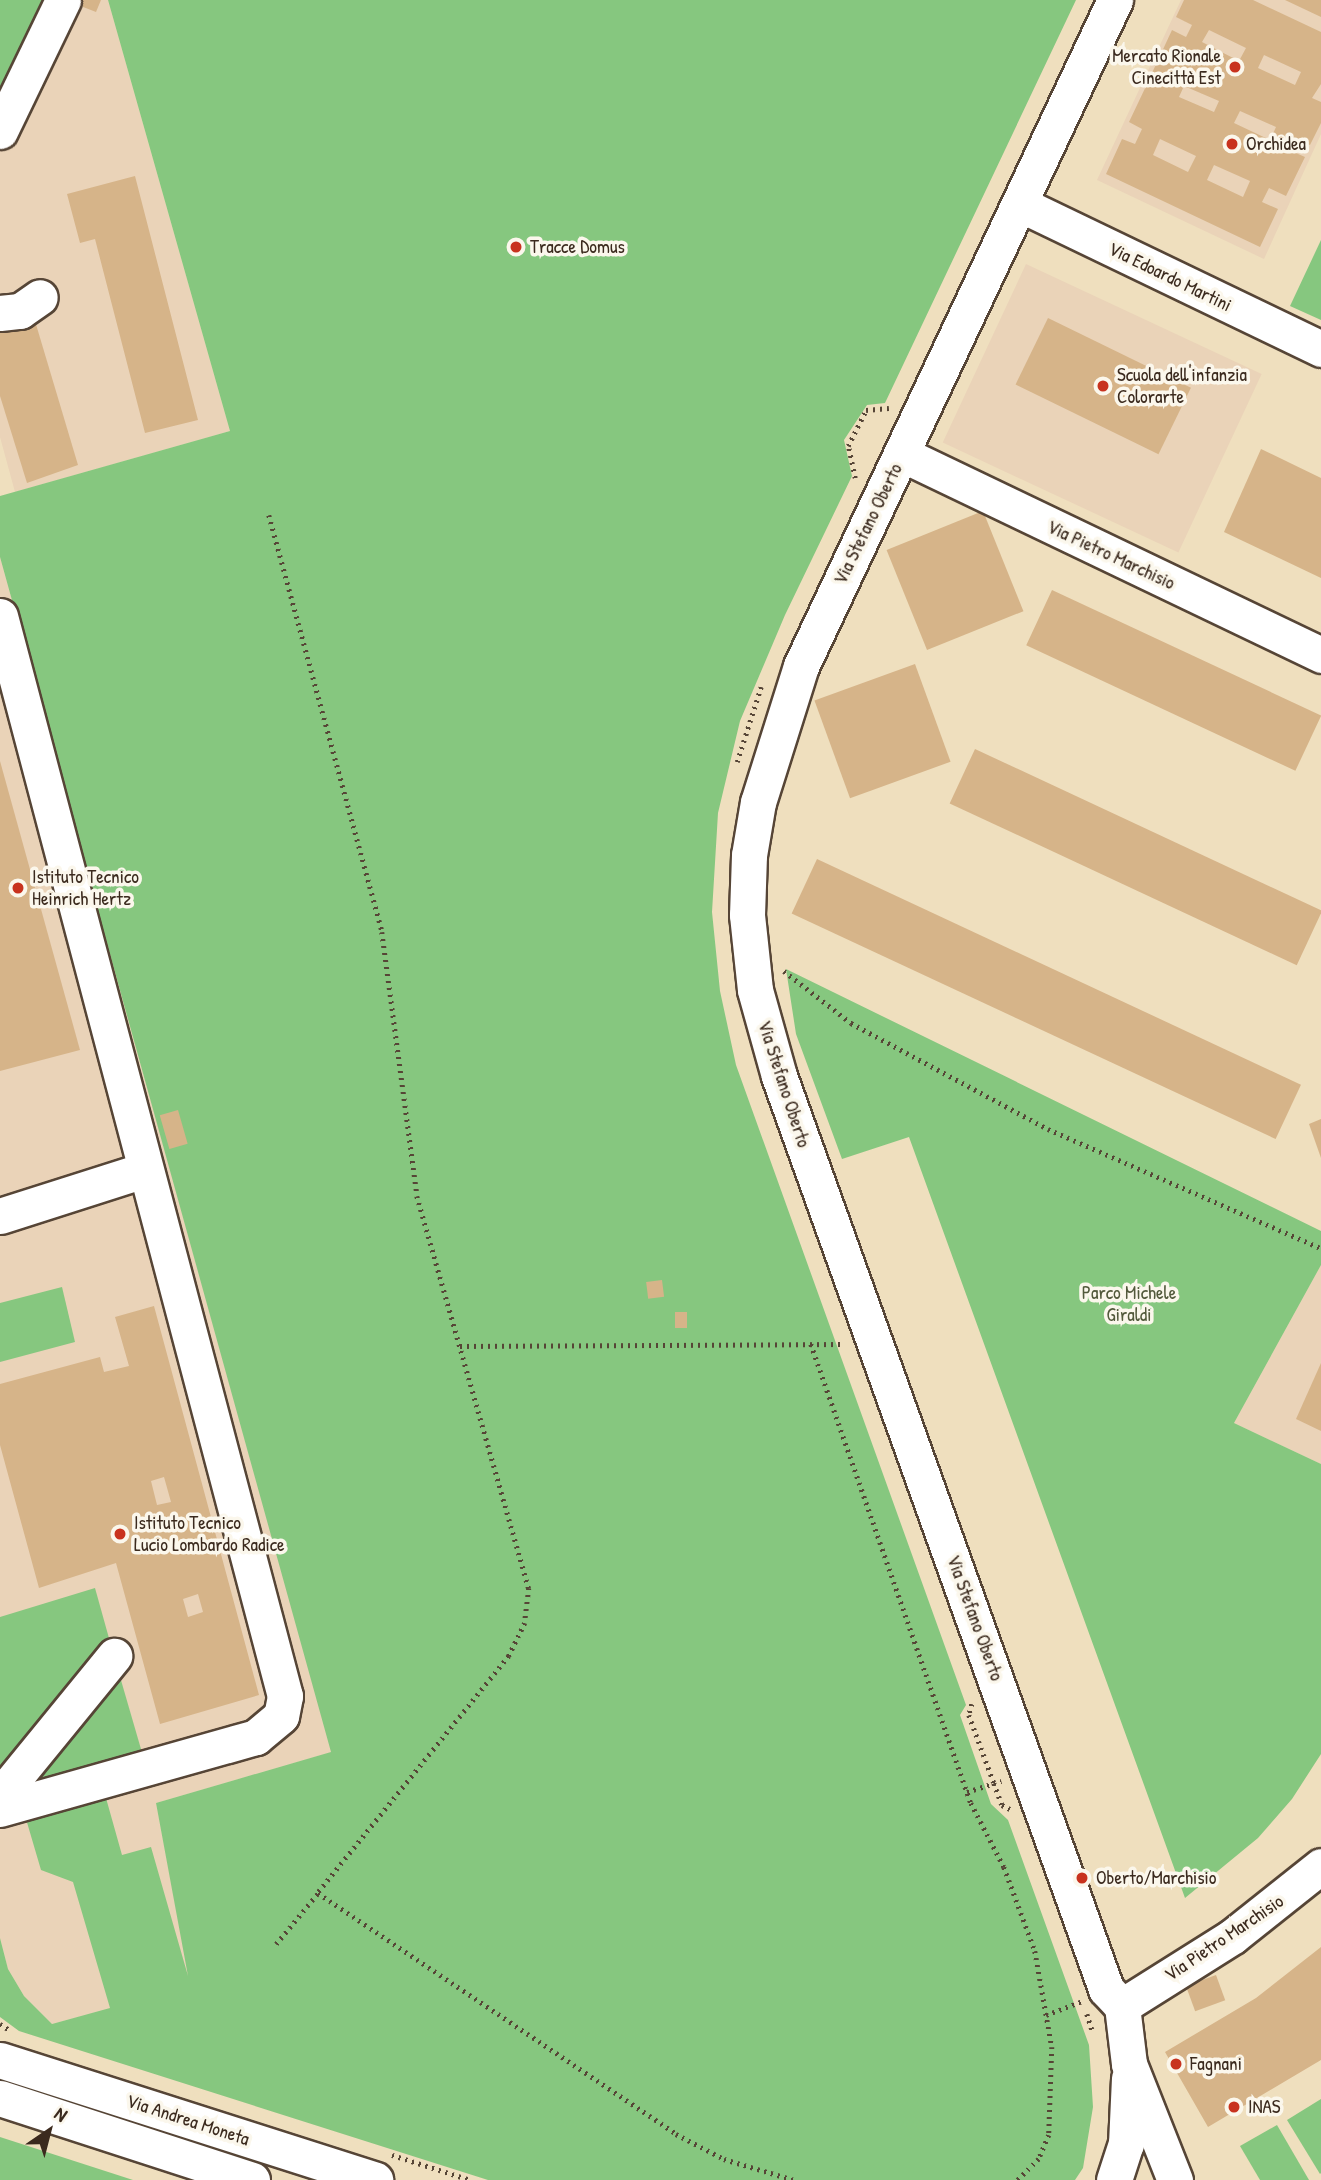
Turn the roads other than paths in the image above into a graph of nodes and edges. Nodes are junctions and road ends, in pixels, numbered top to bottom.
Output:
1 (63, 0) edge
2 (1115, 0) edge
3 (0, 131) edge
4 (1020, 204) junction
5 (40, 297) dead end
6 (0, 313) edge
7 (1321, 349) edge
8 (902, 454) junction
9 (0, 616) edge
10 (1321, 654) edge
11 (144, 1170) junction
12 (0, 1216) edge
13 (114, 1656) dead end
14 (0, 1796) edge
15 (0, 1810) edge
16 (1321, 1866) edge
17 (1122, 2006) junction
18 (0, 2060) edge
19 (1129, 2064) junction
20 (0, 2080) edge
21 (0, 2098) edge
22 (0, 2113) edge
23 (119, 2126) junction
24 (179, 2146) junction
25 (207, 2180) edge
26 (252, 2180) edge
27 (311, 2180) edge
28 (375, 2180) edge
29 (1114, 2180) edge
30 (1175, 2180) edge

1 - 3 street
2 - 4 street, Via Stefano Oberto
4 - 7 street, Via Edoardo Martini
4 - 8 street, Via Stefano Oberto
5 - 6 street
8 - 10 street, Via Pietro Marchisio
8 - 17 street, Via Stefano Oberto
9 - 11 street
11 - 12 street
11 - 15 street
13 - 14 street
16 - 17 street, Via Pietro Marchisio
17 - 19 street, Via Stefano Oberto
18 - 23 street, Via Andrea Moneta
19 - 29 street
19 - 30 street, Via Stefano Oberto
20 - 23 street, Via Andrea Moneta
21 - 23 street, Via Andrea Moneta
22 - 23 street, Via Andrea Moneta
23 - 24 street, Via Andrea Moneta
23 - 24 street, Via Andrea Moneta
24 - 25 street, Via Andrea Moneta
24 - 26 street, Via Andrea Moneta
24 - 27 street, Via Andrea Moneta
24 - 28 street, Via Andrea Moneta

